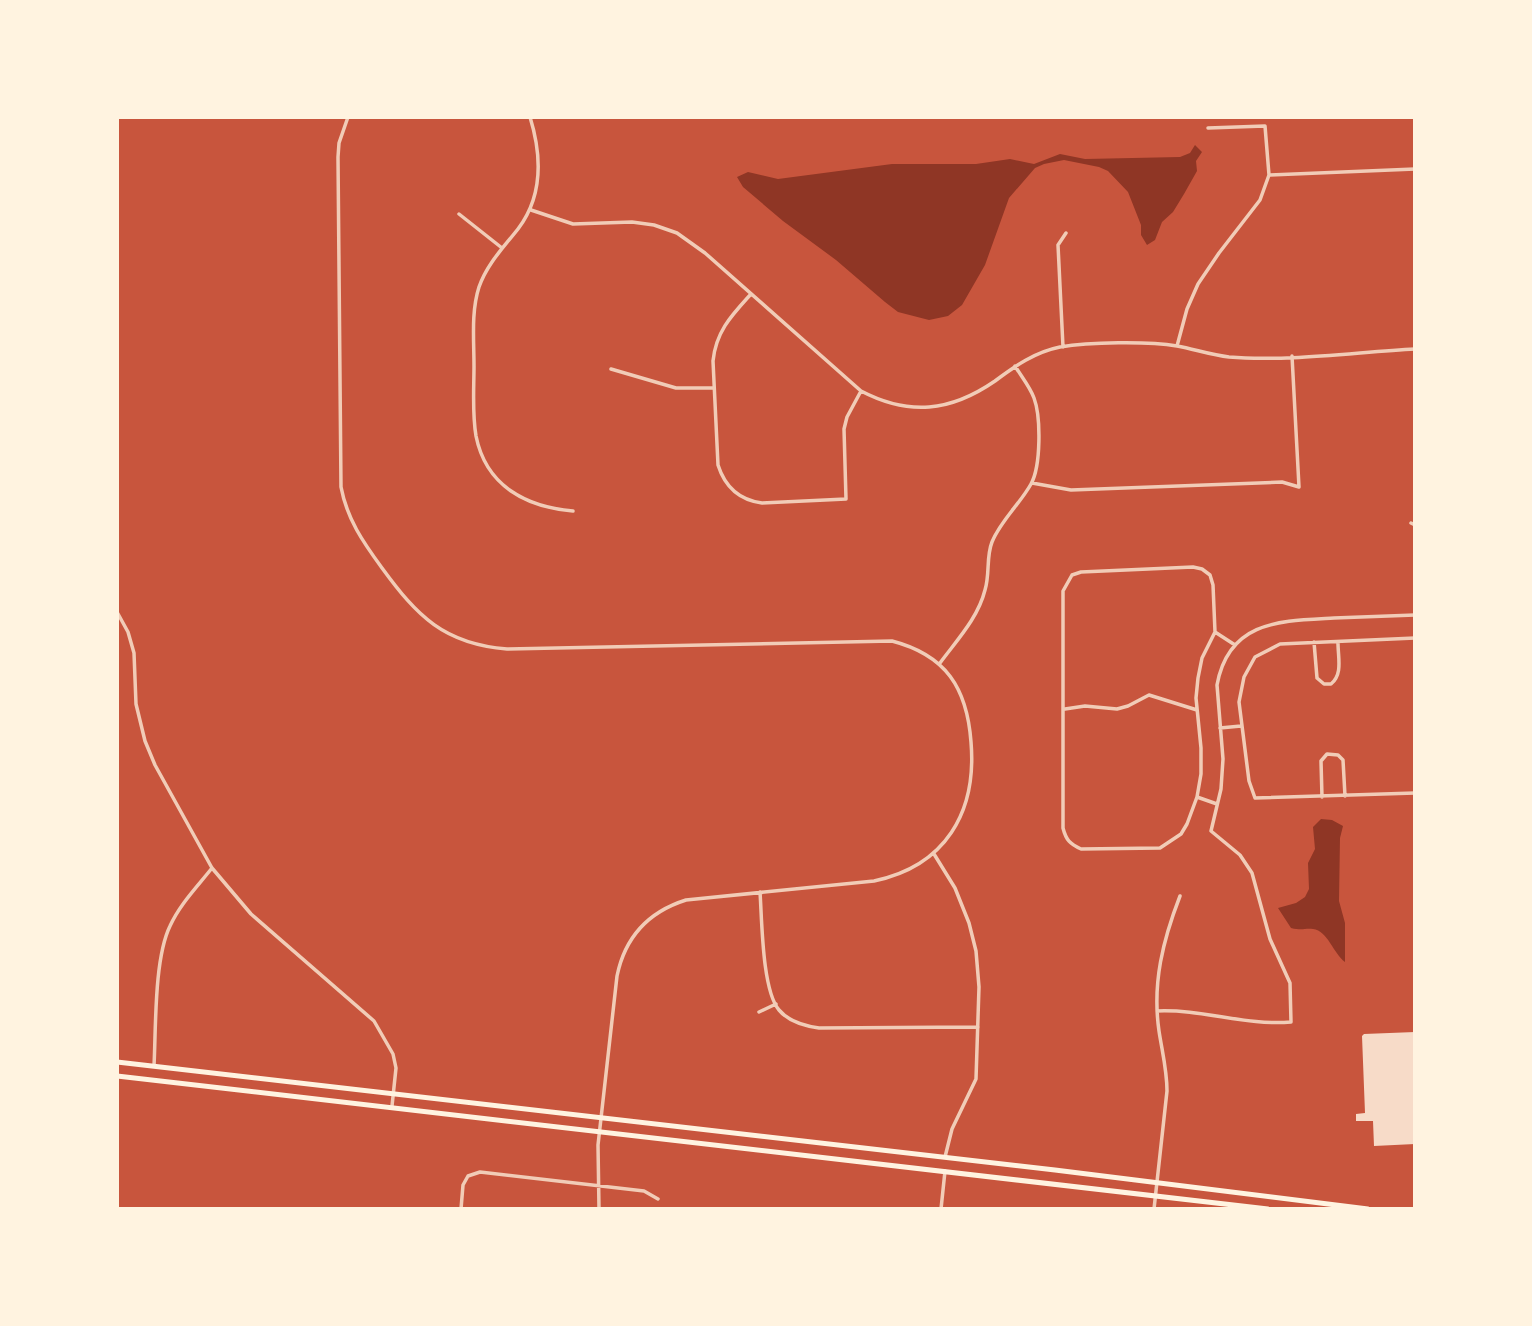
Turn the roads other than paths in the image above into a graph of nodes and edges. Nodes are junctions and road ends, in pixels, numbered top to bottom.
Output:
1 (348, 117) edge
2 (530, 117) edge
3 (1208, 128) dead end
4 (1415, 169) edge
5 (1269, 175) junction
6 (531, 210) junction
7 (459, 214) dead end
8 (1066, 233) dead end
9 (502, 248) junction
10 (751, 293) junction
11 (1177, 346) junction
12 (1062, 347) junction
13 (1415, 349) edge
14 (1292, 356) junction
15 (1015, 366) junction
16 (611, 369) dead end
17 (714, 388) junction
18 (861, 391) junction
19 (1032, 483) junction
20 (573, 512) dead end
21 (117, 612) edge
22 (1415, 615) edge
23 (1215, 632) junction
24 (1415, 638) edge
25 (1314, 642) junction
26 (1338, 642) junction
27 (1235, 645) junction
28 (939, 663) junction
29 (1065, 709) junction
30 (1197, 710) junction
31 (1241, 726) junction
32 (1220, 727) junction
33 (1415, 793) edge
34 (1345, 796) junction
35 (1197, 797) junction
36 (1322, 797) junction
37 (1217, 804) junction
38 (934, 854) junction
39 (212, 868) junction
40 (760, 892) junction
41 (1180, 896) dead end
42 (776, 1004) junction
43 (1157, 1011) junction
44 (759, 1012) dead end
45 (978, 1027) junction
46 (117, 1062) edge
47 (154, 1066) junction
48 (117, 1076) edge
49 (393, 1094) junction
50 (392, 1106) junction
51 (601, 1118) junction
52 (599, 1130) junction
53 (945, 1158) junction
54 (945, 1171) junction
55 (1157, 1182) junction
56 (598, 1185) junction
57 (1156, 1195) junction
58 (658, 1199) dead end
59 (461, 1209) edge
60 (599, 1209) edge
61 (941, 1209) edge
62 (1154, 1209) edge
63 (1268, 1209) edge
64 (1368, 1209) edge

1 - 28 street
2 - 6 street
3 - 5 street
4 - 5 street
5 - 11 street
6 - 9 street
6 - 10 street
7 - 9 street
8 - 12 street
9 - 20 street
10 - 17 street
10 - 18 street
11 - 12 street
11 - 14 street
12 - 15 street
13 - 14 street
14 - 19 street
15 - 18 street
15 - 19 street
16 - 17 street
17 - 18 street
19 - 28 street
21 - 39 street
22 - 27 street
23 - 27 street
23 - 29 street
23 - 30 street
24 - 26 street
25 - 26 street
25 - 26 street
25 - 31 street
27 - 32 street
28 - 38 street
29 - 30 street
29 - 35 street
30 - 35 street
31 - 32 street
31 - 36 street
32 - 37 street
33 - 34 street
34 - 36 street
34 - 36 street
35 - 37 street
37 - 43 street
38 - 40 street
38 - 45 street
39 - 47 street
39 - 49 street
40 - 42 street
40 - 51 street
41 - 43 street
42 - 44 street
42 - 45 street
43 - 55 street
45 - 53 street
46 - 47 main road
47 - 49 main road
48 - 50 main road
49 - 50 street
49 - 51 main road
50 - 52 main road
51 - 52 street
51 - 53 main road
52 - 54 main road
52 - 56 street
53 - 55 main road
54 - 57 main road
54 - 61 street
55 - 57 street
55 - 64 main road
56 - 58 street
56 - 59 street
56 - 60 street
57 - 62 street
57 - 63 main road

